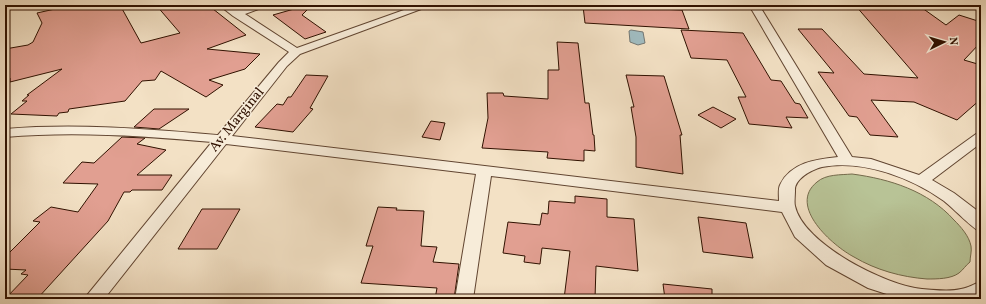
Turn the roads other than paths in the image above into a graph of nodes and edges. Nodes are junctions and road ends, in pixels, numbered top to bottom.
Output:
1 (224, 5) edge
2 (264, 5) edge
3 (427, 5) edge
4 (754, 5) edge
5 (236, 14) junction
6 (296, 52) junction
7 (5, 133) edge
8 (981, 137) edge
9 (222, 139) junction
10 (847, 161) junction
11 (484, 171) junction
12 (920, 181) junction
13 (787, 207) junction
14 (981, 226) edge
15 (981, 289) edge
16 (922, 298) edge
17 (93, 299) edge
18 (464, 299) edge

1 - 5 street
2 - 5 street
3 - 6 street, Av. Marginal
4 - 10 street
5 - 6 street
6 - 9 street, Av. Marginal
7 - 9 street
8 - 12 street
9 - 11 street
9 - 17 street, Av. Marginal
10 - 12 street
10 - 13 street
11 - 13 street
11 - 18 street
12 - 14 street
13 - 16 street
15 - 16 street

